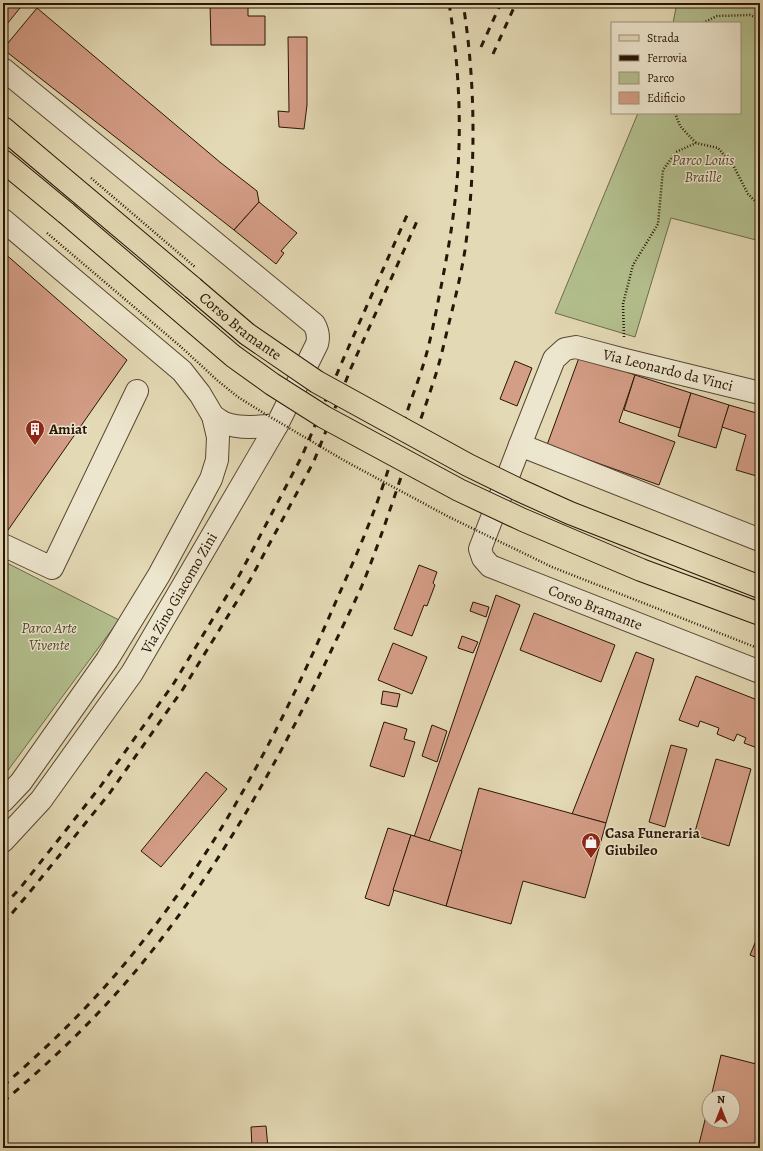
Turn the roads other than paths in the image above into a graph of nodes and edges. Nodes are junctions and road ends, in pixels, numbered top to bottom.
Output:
1 (3, 69) edge
2 (3, 128) edge
3 (3, 162) edge
4 (3, 220) edge
5 (137, 391) dead end
6 (760, 393) edge
7 (213, 416) junction
8 (283, 428) junction
9 (520, 445) junction
10 (760, 540) edge
11 (3, 545) edge
12 (760, 587) edge
13 (760, 614) edge
14 (760, 672) edge
15 (3, 801) edge
16 (3, 841) edge

1 - 8 street, Via Zino Giacomo Zini
2 - 12 main road, Corso Bramante, bridge
3 - 13 main road, Corso Bramante, bridge
4 - 7 street
5 - 11 street
6 - 9 street, Via Leonardo da Vinci
7 - 8 street
7 - 15 street, Via Zino Giacomo Zini
8 - 16 street, Via Zino Giacomo Zini
9 - 10 street
9 - 14 street, Corso Bramante

